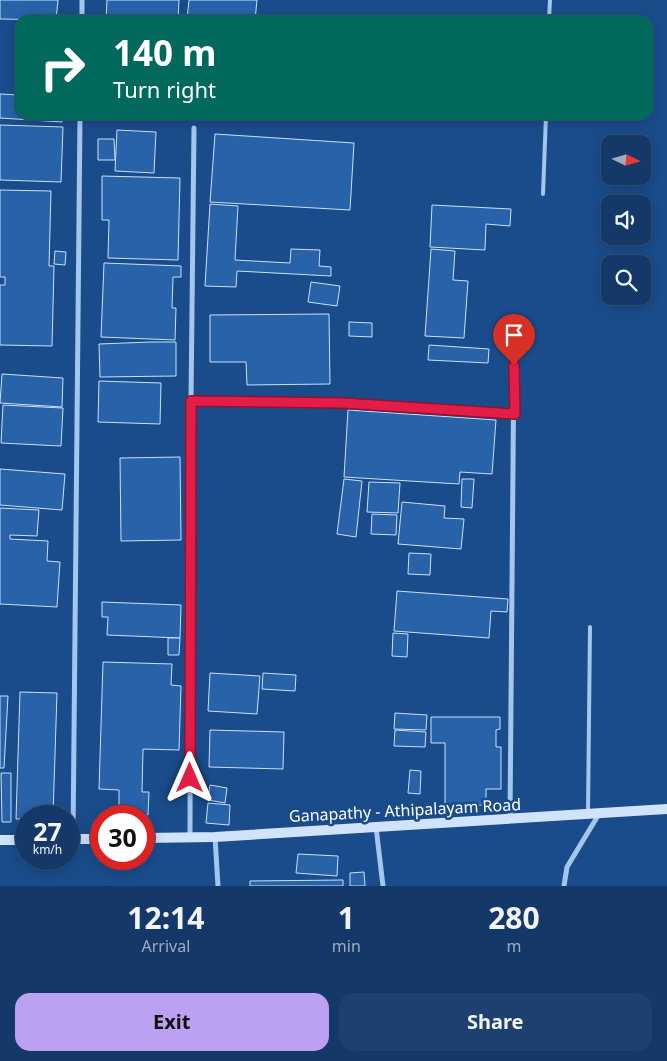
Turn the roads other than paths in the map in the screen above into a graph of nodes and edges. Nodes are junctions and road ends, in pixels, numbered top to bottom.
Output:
1 (82, 0) edge
2 (550, 0) edge
3 (82, 15) edge
4 (549, 15) edge
5 (80, 120) edge
6 (546, 120) edge
7 (194, 128) dead end
8 (543, 194) dead end
9 (514, 349) dead end
10 (191, 401) junction
11 (515, 414) junction
12 (590, 627) dead end
13 (71, 805) edge
14 (667, 809) edge
15 (588, 814) junction
16 (599, 814) junction
17 (510, 819) junction
18 (376, 827) junction
19 (190, 837) junction
20 (215, 837) junction
21 (155, 838) edge
22 (0, 840) edge
23 (15, 840) edge
24 (218, 886) edge
25 (383, 886) edge
26 (564, 886) edge

1 - 3 street
2 - 4 lane
5 - 13 street
6 - 8 lane
7 - 10 street
9 - 11 street
10 - 11 street
10 - 19 street
11 - 17 street
12 - 15 lane
14 - 16 main road, Ganapathy - Athipalayam Road
15 - 16 main road, Ganapathy - Athipalayam Road
15 - 17 main road, Ganapathy - Athipalayam Road
16 - 26 street
17 - 18 main road, Ganapathy - Athipalayam Road
18 - 20 main road, Ganapathy - Athipalayam Road
18 - 25 street
19 - 20 main road, Ganapathy - Athipalayam Road
19 - 21 main road, Ganapathy - Athipalayam Road
20 - 24 street
22 - 23 main road

